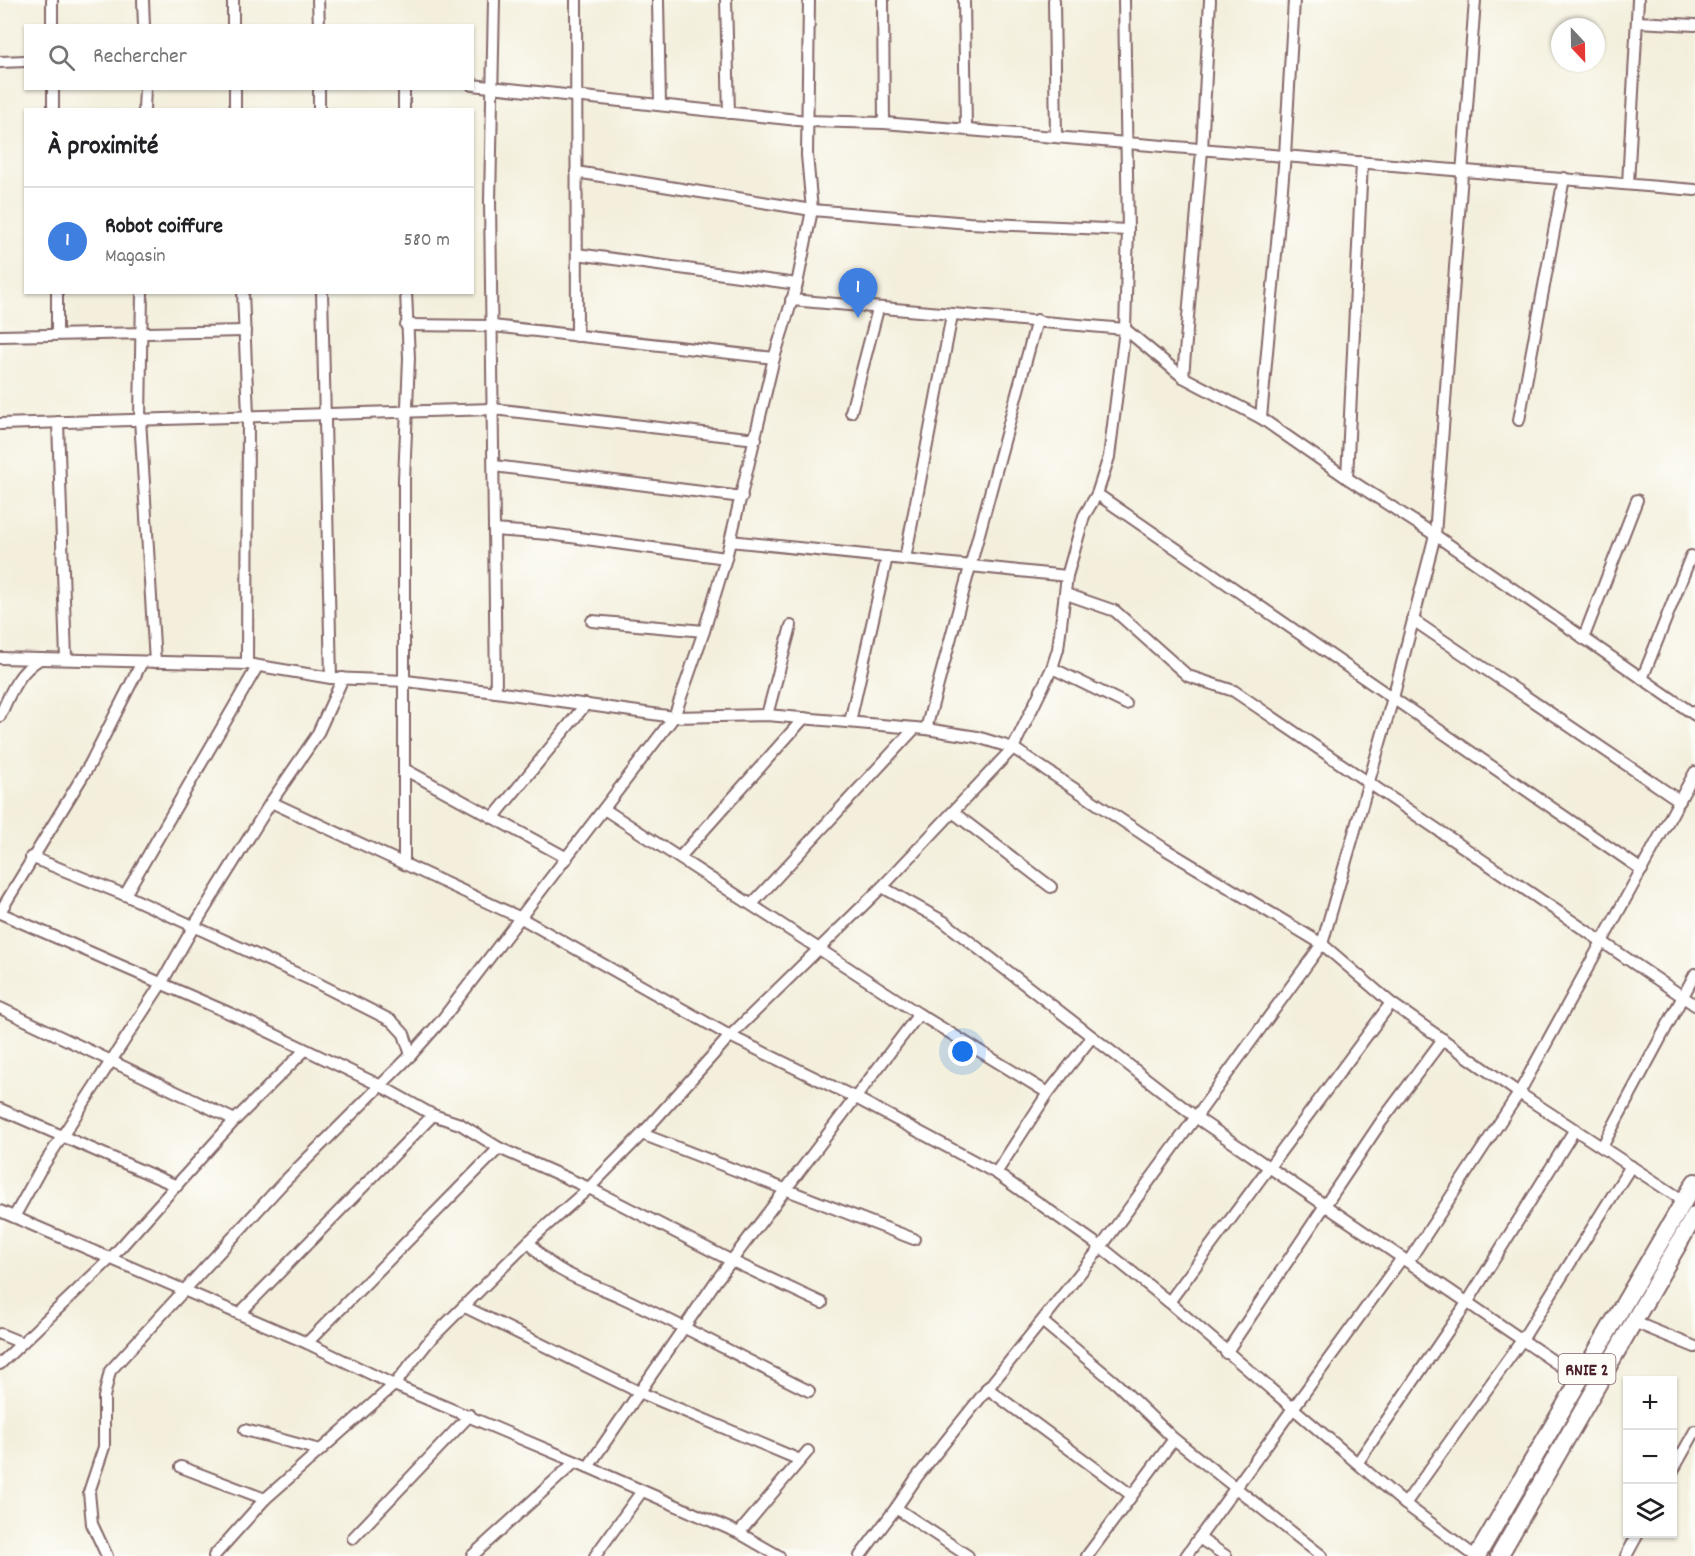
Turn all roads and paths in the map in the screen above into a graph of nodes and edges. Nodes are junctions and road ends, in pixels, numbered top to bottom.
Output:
1 (52, 0) edge
2 (143, 0) edge
3 (233, 0) edge
4 (318, 0) edge
5 (494, 0) edge
6 (576, 0) edge
7 (658, 0) edge
8 (726, 0) edge
9 (809, 0) edge
10 (883, 0) edge
11 (964, 0) edge
12 (1054, 0) edge
13 (1124, 0) edge
14 (1210, 0) edge
15 (1294, 0) edge
16 (1475, 0) edge
17 (1638, 0) edge
18 (1637, 22) junction
19 (52, 24) edge
20 (144, 24) edge
21 (233, 24) edge
22 (319, 24) edge
23 (1695, 25) edge
24 (0, 62) edge
25 (24, 62) edge
26 (474, 85) edge
27 (492, 88) junction
28 (53, 90) edge
29 (145, 90) edge
30 (235, 90) edge
31 (319, 90) edge
32 (404, 90) edge
33 (576, 96) junction
34 (660, 105) junction
35 (53, 108) edge
36 (144, 108) edge
37 (236, 108) edge
38 (320, 108) edge
39 (404, 108) edge
40 (729, 113) junction
41 (807, 121) junction
42 (884, 123) junction
43 (966, 129) junction
44 (1056, 137) junction
45 (1127, 143) junction
46 (1202, 150) junction
47 (1285, 156) junction
48 (1362, 162) junction
49 (576, 172) junction
50 (1462, 172) junction
51 (1563, 178) junction
52 (1628, 184) junction
53 (1695, 190) edge
54 (812, 210) junction
55 (1128, 230) junction
56 (577, 254) junction
57 (797, 284) junction
58 (57, 294) edge
59 (142, 294) edge
60 (243, 294) edge
61 (322, 294) edge
62 (406, 294) edge
63 (791, 300) junction
64 (878, 309) junction
65 (952, 315) junction
66 (1037, 320) junction
67 (406, 325) junction
68 (493, 326) junction
69 (1125, 329) junction
70 (245, 331) junction
71 (141, 333) junction
72 (57, 334) junction
73 (0, 336) edge
74 (577, 336) junction
75 (774, 358) junction
76 (1183, 376) junction
77 (493, 409) junction
78 (405, 410) junction
79 (850, 412) dead end
80 (248, 415) junction
81 (323, 415) junction
82 (1261, 418) junction
83 (140, 419) junction
84 (1519, 420) dead end
85 (58, 422) junction
86 (0, 424) edge
87 (756, 439) junction
88 (494, 466) junction
89 (1347, 478) junction
90 (1097, 494) junction
91 (742, 497) junction
92 (1637, 500) dead end
93 (494, 530) junction
94 (1436, 535) junction
95 (730, 541) junction
96 (1691, 556) dead end
97 (887, 557) junction
98 (726, 558) junction
99 (905, 559) junction
100 (970, 566) junction
101 (1067, 576) junction
102 (1066, 594) junction
103 (1413, 620) junction
104 (592, 621) dead end
105 (791, 627) dead end
106 (704, 631) junction
107 (1583, 639) junction
108 (0, 658) edge
109 (41, 658) junction
110 (66, 659) junction
111 (142, 662) junction
112 (155, 662) junction
113 (252, 666) junction
114 (1052, 668) junction
115 (331, 678) junction
116 (343, 678) junction
117 (1642, 679) junction
118 (406, 681) junction
119 (496, 692) junction
120 (1393, 698) junction
121 (586, 704) junction
122 (1126, 704) dead end
123 (1, 707) edge
124 (767, 715) junction
125 (1695, 715) edge
126 (674, 717) junction
127 (804, 718) junction
128 (850, 722) junction
129 (921, 728) junction
130 (1013, 748) junction
131 (404, 769) junction
132 (1695, 772) edge
133 (1368, 781) junction
134 (1680, 801) junction
135 (271, 802) junction
136 (604, 809) junction
137 (954, 813) junction
138 (493, 818) junction
139 (32, 857) junction
140 (567, 858) junction
141 (680, 858) junction
142 (404, 864) junction
143 (1642, 870) junction
144 (882, 887) junction
145 (1051, 887) dead end
146 (125, 895) junction
147 (752, 904) junction
148 (0, 912) edge
149 (521, 918) junction
150 (194, 926) junction
151 (1602, 943) junction
152 (1322, 944) junction
153 (820, 948) junction
154 (1695, 974) edge
155 (161, 984) junction
156 (1682, 996) junction
157 (1391, 1003) junction
158 (1695, 1005) edge
159 (0, 1008) edge
160 (920, 1014) junction
161 (730, 1036) junction
162 (1092, 1038) junction
163 (1443, 1040) junction
164 (305, 1050) junction
165 (411, 1055) junction
166 (111, 1061) junction
167 (379, 1085) junction
168 (1048, 1093) junction
169 (1520, 1093) junction
170 (856, 1098) junction
171 (0, 1109) edge
172 (433, 1115) junction
173 (1197, 1118) junction
174 (235, 1120) junction
175 (1575, 1129) junction
176 (642, 1134) junction
177 (62, 1135) junction
178 (1602, 1147) junction
179 (500, 1148) junction
180 (1631, 1166) junction
181 (1270, 1168) junction
182 (996, 1173) junction
183 (1695, 1182) edge
184 (177, 1186) junction
185 (589, 1188) junction
186 (785, 1191) junction
187 (1684, 1201) junction
188 (1325, 1205) junction
189 (0, 1211) edge
190 (1695, 1215) edge
191 (14, 1217) junction
192 (914, 1239) dead end
193 (529, 1241) junction
194 (1101, 1247) junction
195 (111, 1258) junction
196 (1405, 1260) junction
197 (732, 1261) junction
198 (184, 1291) junction
199 (1169, 1302) junction
200 (822, 1303) dead end
201 (1467, 1303) junction
202 (465, 1306) junction
203 (240, 1313) junction
204 (1043, 1322) junction
205 (1634, 1322) junction
206 (683, 1329) junction
207 (0, 1334) edge
208 (1522, 1340) junction
209 (22, 1343) junction
210 (307, 1343) junction
211 (1695, 1347) edge
212 (1226, 1353) junction
213 (0, 1364) edge
214 (1581, 1380) junction
215 (394, 1384) junction
216 (987, 1388) junction
217 (639, 1392) junction
218 (809, 1392) dead end
219 (1293, 1408) junction
220 (470, 1415) junction
221 (245, 1430) dead end
222 (1695, 1431) edge
223 (1174, 1438) junction
224 (320, 1450) junction
225 (575, 1462) junction
226 (1358, 1462) junction
227 (1677, 1463) edge
228 (181, 1467) dead end
229 (588, 1467) junction
230 (1235, 1488) junction
231 (642, 1491) junction
232 (1130, 1494) junction
233 (265, 1499) junction
234 (1405, 1504) junction
235 (896, 1508) junction
236 (739, 1533) junction
237 (353, 1538) dead end
238 (1199, 1538) junction
239 (1635, 1538) edge
240 (107, 1556) edge
241 (214, 1556) edge
242 (472, 1556) edge
243 (595, 1556) edge
244 (779, 1556) edge
245 (860, 1556) edge
246 (968, 1556) edge
247 (1087, 1556) edge
248 (1186, 1556) edge
249 (1226, 1556) edge
250 (1322, 1556) edge
251 (1476, 1556) edge
252 (1499, 1556) edge
253 (1626, 1556) edge

1 - 19 street
2 - 20 street
3 - 21 street
4 - 22 street
5 - 27 street
6 - 33 street
7 - 34 street
8 - 40 street
9 - 41 street
10 - 42 street
11 - 43 street
12 - 44 street
13 - 45 street
14 - 46 street
15 - 47 street
16 - 50 street
17 - 18 street
18 - 23 street
18 - 52 street
24 - 25 street
26 - 27 street
27 - 33 street
27 - 68 street
28 - 35 street
29 - 36 street
30 - 37 street
31 - 38 street
32 - 39 street
33 - 34 street
33 - 49 street
34 - 40 street
40 - 41 street
41 - 42 street
41 - 54 street
42 - 43 street
43 - 44 street
44 - 45 street
45 - 46 street
45 - 55 street
46 - 47 street
46 - 76 street
47 - 48 street
47 - 82 street
48 - 50 street
48 - 89 street
49 - 54 street
49 - 56 street
50 - 51 street
50 - 94 street
51 - 52 street
51 - 84 street
52 - 53 street
54 - 55 street
54 - 57 street
55 - 69 street
56 - 57 street
56 - 74 street
57 - 63 street
58 - 72 street
59 - 71 street
60 - 70 street
61 - 81 street
62 - 67 street
63 - 64 street
63 - 75 street
64 - 65 street
64 - 79 street
65 - 66 street
65 - 99 street
66 - 69 street
66 - 100 street
67 - 68 street
67 - 78 street
68 - 74 street
68 - 77 street
69 - 76 street
69 - 90 street
70 - 71 street
70 - 80 street
71 - 72 street
71 - 83 street
72 - 73 street
74 - 75 street
75 - 87 street
76 - 82 street
77 - 78 street
77 - 87 street
77 - 88 street
78 - 81 street
78 - 118 street
80 - 81 street
80 - 83 street
80 - 113 street
81 - 115 street
82 - 89 street
83 - 85 street
83 - 112 street
85 - 86 street
85 - 110 street
87 - 91 street
88 - 91 street
88 - 93 street
89 - 94 street
90 - 101 street
90 - 120 street
91 - 95 street
92 - 107 street
93 - 98 street
93 - 119 street
94 - 103 street
94 - 107 street
95 - 97 street
95 - 98 street
96 - 117 street
97 - 99 street
97 - 128 street
98 - 106 street
99 - 100 street
100 - 101 street
100 - 129 street
101 - 102 street
102 - 114 street
102 - 133 street
103 - 120 street
103 - 134 street
104 - 106 street
105 - 124 street
106 - 126 street
107 - 117 street
108 - 109 street
109 - 110 street
109 - 123 street
110 - 111 street
111 - 112 street
111 - 139 street
112 - 113 street
113 - 115 street
113 - 146 street
114 - 122 street
114 - 130 street
115 - 116 street
116 - 118 street
116 - 135 street
117 - 125 street
118 - 119 street
118 - 131 street
119 - 121 street
120 - 133 street
120 - 143 street
121 - 126 street
121 - 138 street
124 - 126 street
124 - 127 street
126 - 136 street
127 - 128 street
127 - 141 street
128 - 129 street
129 - 130 street
129 - 147 street
130 - 137 street
130 - 152 street
131 - 138 street
131 - 142 street
132 - 134 street
133 - 151 street
133 - 152 street
134 - 143 street
135 - 142 street
135 - 150 street
136 - 140 street
136 - 141 street
137 - 144 street
137 - 145 street
138 - 140 street
139 - 146 street
139 - 148 street
140 - 149 street
141 - 147 street
142 - 149 street
143 - 151 street
144 - 153 street
144 - 162 street
146 - 150 street
147 - 153 street
148 - 155 street
149 - 161 street
149 - 165 street
150 - 155 street
150 - 165 street
151 - 156 street
151 - 169 street
152 - 157 street
152 - 173 street
153 - 160 street
153 - 161 street
154 - 156 street
155 - 164 street
155 - 166 street
156 - 158 street
156 - 178 street
157 - 163 street
157 - 181 street
159 - 166 street
160 - 168 street
160 - 170 street
161 - 170 street
161 - 176 street
162 - 168 street
162 - 173 street
163 - 169 street
163 - 188 street
164 - 167 street
164 - 174 street
165 - 167 street
166 - 174 street
166 - 177 street
167 - 172 street
167 - 198 street
168 - 182 street
169 - 175 street
169 - 196 street
170 - 182 street
170 - 186 street
171 - 177 street
172 - 179 street
172 - 203 street
173 - 181 street
173 - 194 street
174 - 184 street
175 - 178 street
175 - 201 street
176 - 185 street
176 - 186 street
177 - 184 street
177 - 191 street
178 - 180 street
179 - 185 street
179 - 210 street
180 - 187 street
180 - 208 street
181 - 188 street
181 - 199 street
182 - 194 street
183 - 187 main road, RNIE 2
184 - 195 street
185 - 193 street
185 - 197 street
186 - 192 street
186 - 197 street
187 - 214 main road, RNIE 2
188 - 196 street
188 - 212 street
189 - 191 street
190 - 205 main road, RNIE 2
191 - 195 street
193 - 202 street
193 - 206 street
194 - 199 street
194 - 204 street
195 - 198 street
195 - 209 street
196 - 201 street
196 - 219 street
197 - 200 street
197 - 206 street
198 - 203 street
198 - 240 street
199 - 212 street
201 - 208 street
201 - 226 street
202 - 215 street
202 - 217 street
203 - 210 street
204 - 216 street
204 - 223 street
205 - 211 street
205 - 252 main road, RNIE 2
206 - 217 street
206 - 218 street
207 - 209 street
208 - 214 street
208 - 234 street
209 - 213 street
210 - 215 street
212 - 219 street
214 - 251 main road, RNIE 2
215 - 220 street
215 - 224 street
216 - 232 street
216 - 235 street
217 - 229 street
217 - 236 street
219 - 226 street
219 - 230 street
220 - 225 street
220 - 237 street
221 - 224 street
222 - 227 street
223 - 230 street
223 - 232 street
224 - 233 street
225 - 229 street
225 - 242 street
226 - 234 street
228 - 233 street
229 - 231 street
230 - 238 street
230 - 250 street
231 - 236 street
231 - 243 street
232 - 247 street
233 - 241 street
234 - 251 street
235 - 245 street
235 - 246 street
236 - 244 street
238 - 248 street
238 - 249 street
239 - 253 street

